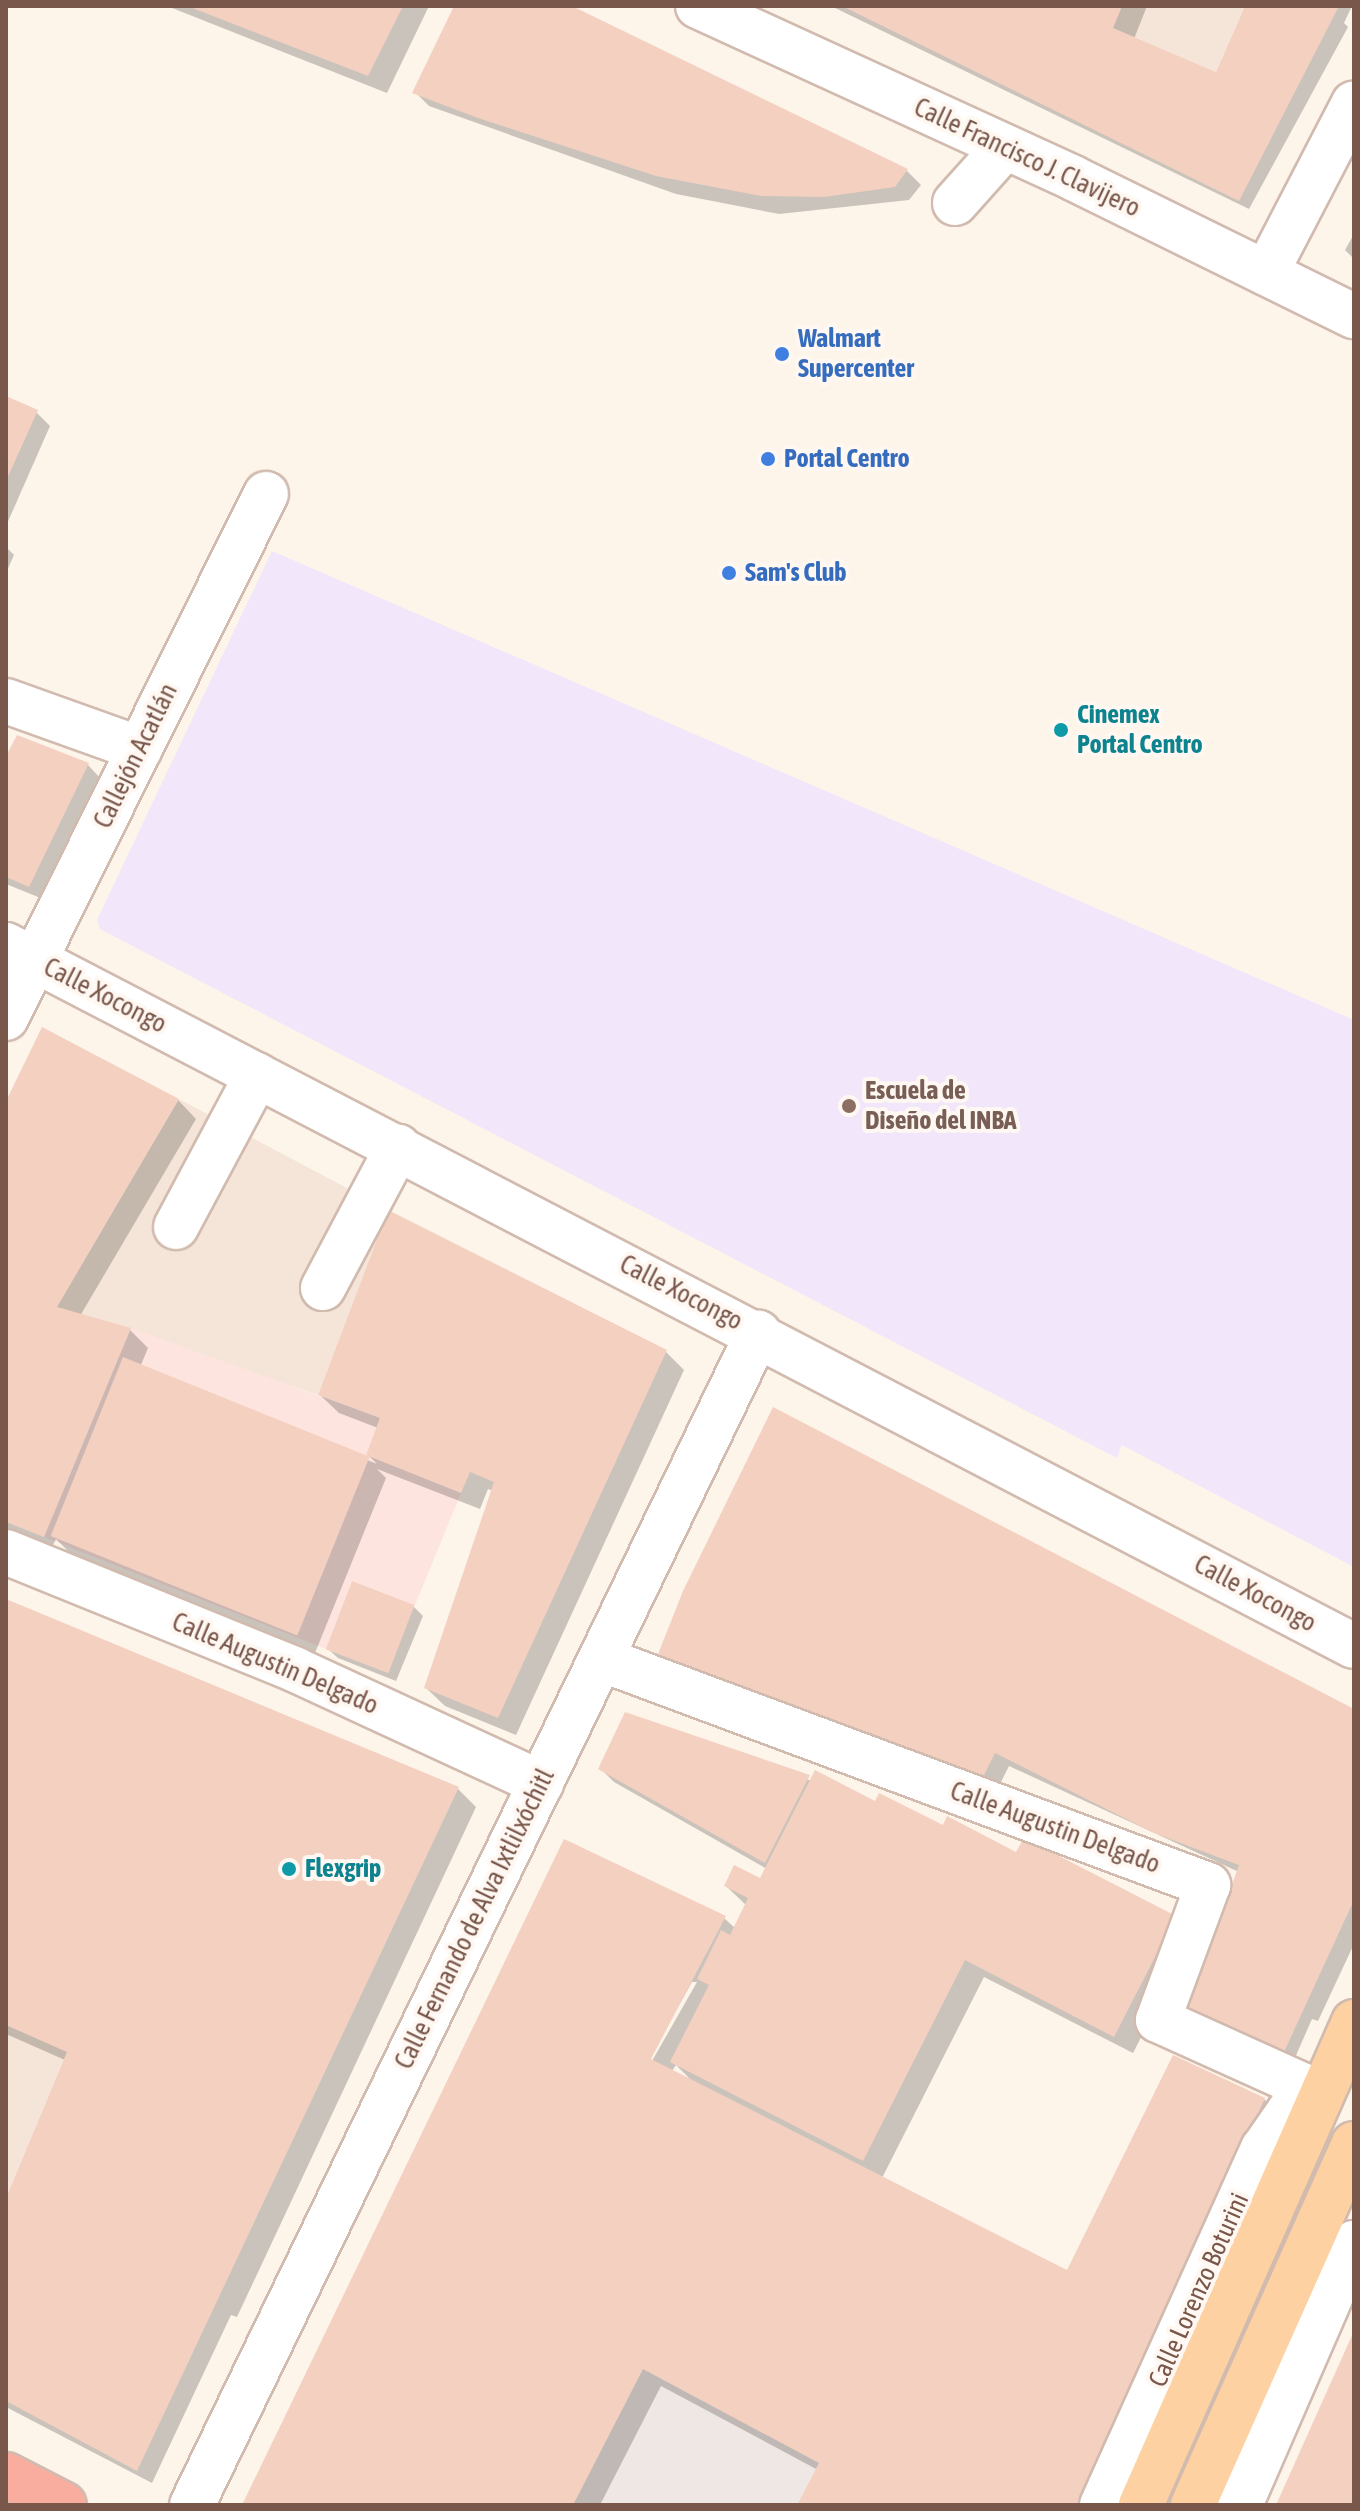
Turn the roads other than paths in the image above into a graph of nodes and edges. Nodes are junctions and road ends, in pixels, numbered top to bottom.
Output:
1 (698, 6) edge
2 (1354, 103) edge
3 (1005, 147) junction
4 (955, 203) dead end
5 (1266, 273) junction
6 (1354, 316) edge
7 (266, 494) dead end
8 (6, 701) edge
9 (140, 749) junction
10 (21, 952) edge
11 (6, 1018) edge
12 (257, 1075) junction
13 (398, 1147) junction
14 (176, 1227) dead end
15 (323, 1288) dead end
16 (758, 1333) junction
17 (6, 1552) edge
18 (1354, 1646) edge
19 (601, 1659) junction
20 (541, 1783) junction
21 (1354, 2022) edge
22 (1320, 2093) junction
23 (1354, 2144) edge
24 (1354, 2243) edge
25 (6, 2475) edge
26 (64, 2505) edge
27 (192, 2505) edge
28 (1102, 2505) edge
29 (1141, 2505) edge
30 (1193, 2505) edge
31 (1240, 2505) edge

1 - 3 street, Calle Francisco J. Clavijero
2 - 5 street
3 - 4 street
3 - 5 street, Calle Francisco J. Clavijero
5 - 6 street, Calle Francisco J. Clavijero
7 - 9 street, Callejón Acatlán
8 - 9 street
9 - 10 street, Callejón Acatlán
10 - 11 street, Callejón Acatlán
10 - 12 street, Calle Xocongo
12 - 13 street, Calle Xocongo
12 - 14 street
13 - 15 street
13 - 16 street, Calle Xocongo
16 - 18 street, Calle Xocongo
16 - 19 street, Calle Fernando de Alva Ixtlilxóchitl
17 - 20 street, Calle Augustin Delgado
19 - 20 street, Calle Fernando de Alva Ixtlilxóchitl
19 - 22 street, Calle Augustin Delgado
20 - 27 street, Calle Fernando de Alva Ixtlilxóchitl
21 - 22 main road, Calle Lorenzo Boturini
22 - 28 street, Calle Lorenzo Boturini
22 - 29 main road, Calle Lorenzo Boturini
23 - 30 main road
24 - 31 street
25 - 26 highway

